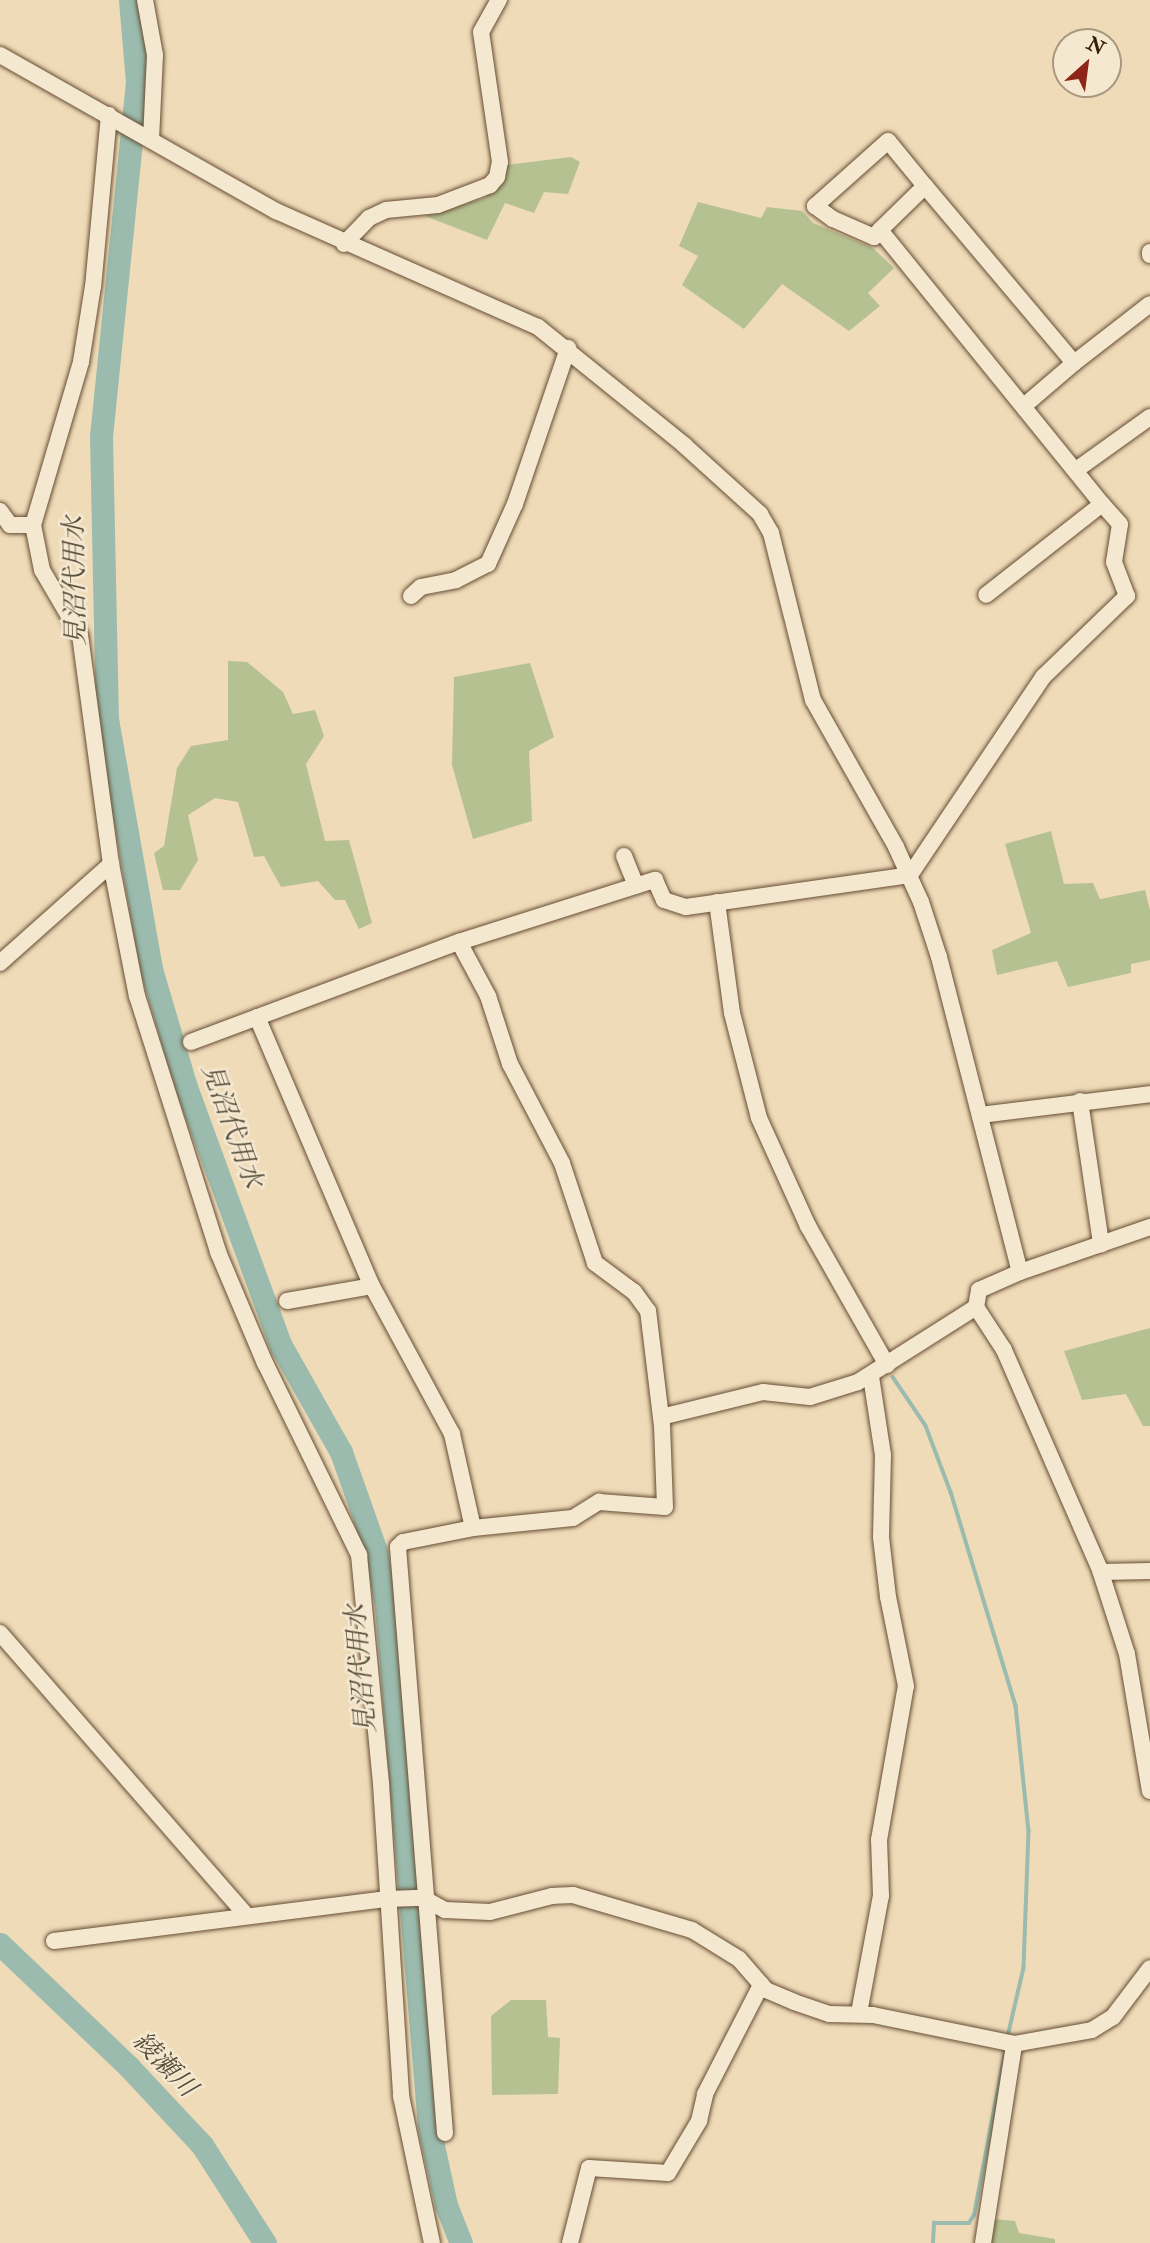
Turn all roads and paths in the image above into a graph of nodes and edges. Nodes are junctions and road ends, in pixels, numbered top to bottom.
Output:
1 (145, 0) edge
2 (499, 0) edge
3 (0, 55) edge
4 (112, 117) junction
5 (149, 138) junction
6 (925, 186) junction
7 (880, 230) junction
8 (344, 244) junction
9 (1150, 304) edge
10 (568, 348) junction
11 (1074, 363) junction
12 (1025, 405) junction
13 (1150, 417) edge
14 (1076, 470) junction
15 (1102, 503) junction
16 (0, 510) edge
17 (33, 525) junction
18 (986, 595) dead end
19 (411, 596) dead end
20 (624, 856) dead end
21 (111, 864) junction
22 (909, 875) junction
23 (636, 886) junction
24 (717, 902) junction
25 (459, 942) junction
26 (0, 963) edge
27 (257, 1017) junction
28 (191, 1042) dead end
29 (1150, 1094) edge
30 (1080, 1101) junction
31 (980, 1115) junction
32 (1150, 1227) edge
33 (1101, 1244) junction
34 (1020, 1272) junction
35 (372, 1286) junction
36 (287, 1301) dead end
37 (976, 1307) junction
38 (887, 1365) junction
39 (870, 1377) junction
40 (661, 1418) junction
41 (473, 1528) junction
42 (1150, 1571) edge
43 (1101, 1572) junction
44 (0, 1633) edge
45 (1150, 1791) edge
46 (395, 1899) junction
47 (426, 1899) junction
48 (245, 1914) junction
49 (54, 1941) dead end
50 (1150, 1968) edge
51 (761, 1985) junction
52 (859, 2013) junction
53 (1014, 2044) junction
54 (445, 2133) dead end
55 (432, 2243) edge
56 (570, 2243) edge
57 (983, 2243) edge

1 - 5 street
2 - 8 street
3 - 4 street
4 - 5 street
4 - 17 street
5 - 8 street
6 - 7 street
6 - 7 street
6 - 11 street
7 - 12 street
8 - 10 street
9 - 11 street
10 - 19 street
10 - 22 street
11 - 12 street
12 - 14 street
13 - 14 street
14 - 15 street
15 - 18 street
15 - 22 street
16 - 17 street
17 - 21 street
20 - 23 street
21 - 26 street
21 - 46 street
22 - 24 street
22 - 31 street
23 - 24 street
23 - 25 street
24 - 38 street
25 - 27 street
25 - 40 street
27 - 28 street
27 - 35 street
29 - 30 street
30 - 31 street
30 - 33 street
31 - 34 street
32 - 33 street
33 - 34 street
34 - 37 street
35 - 36 street
35 - 41 street
37 - 38 street
37 - 43 street
38 - 39 street
39 - 40 street
39 - 52 street
40 - 41 street
41 - 47 street
42 - 43 street
43 - 45 street
44 - 48 street
46 - 47 street
46 - 48 street
46 - 55 street
47 - 51 street
47 - 54 street
48 - 49 street
50 - 53 street
51 - 52 street
51 - 56 street
52 - 53 street
53 - 57 street

